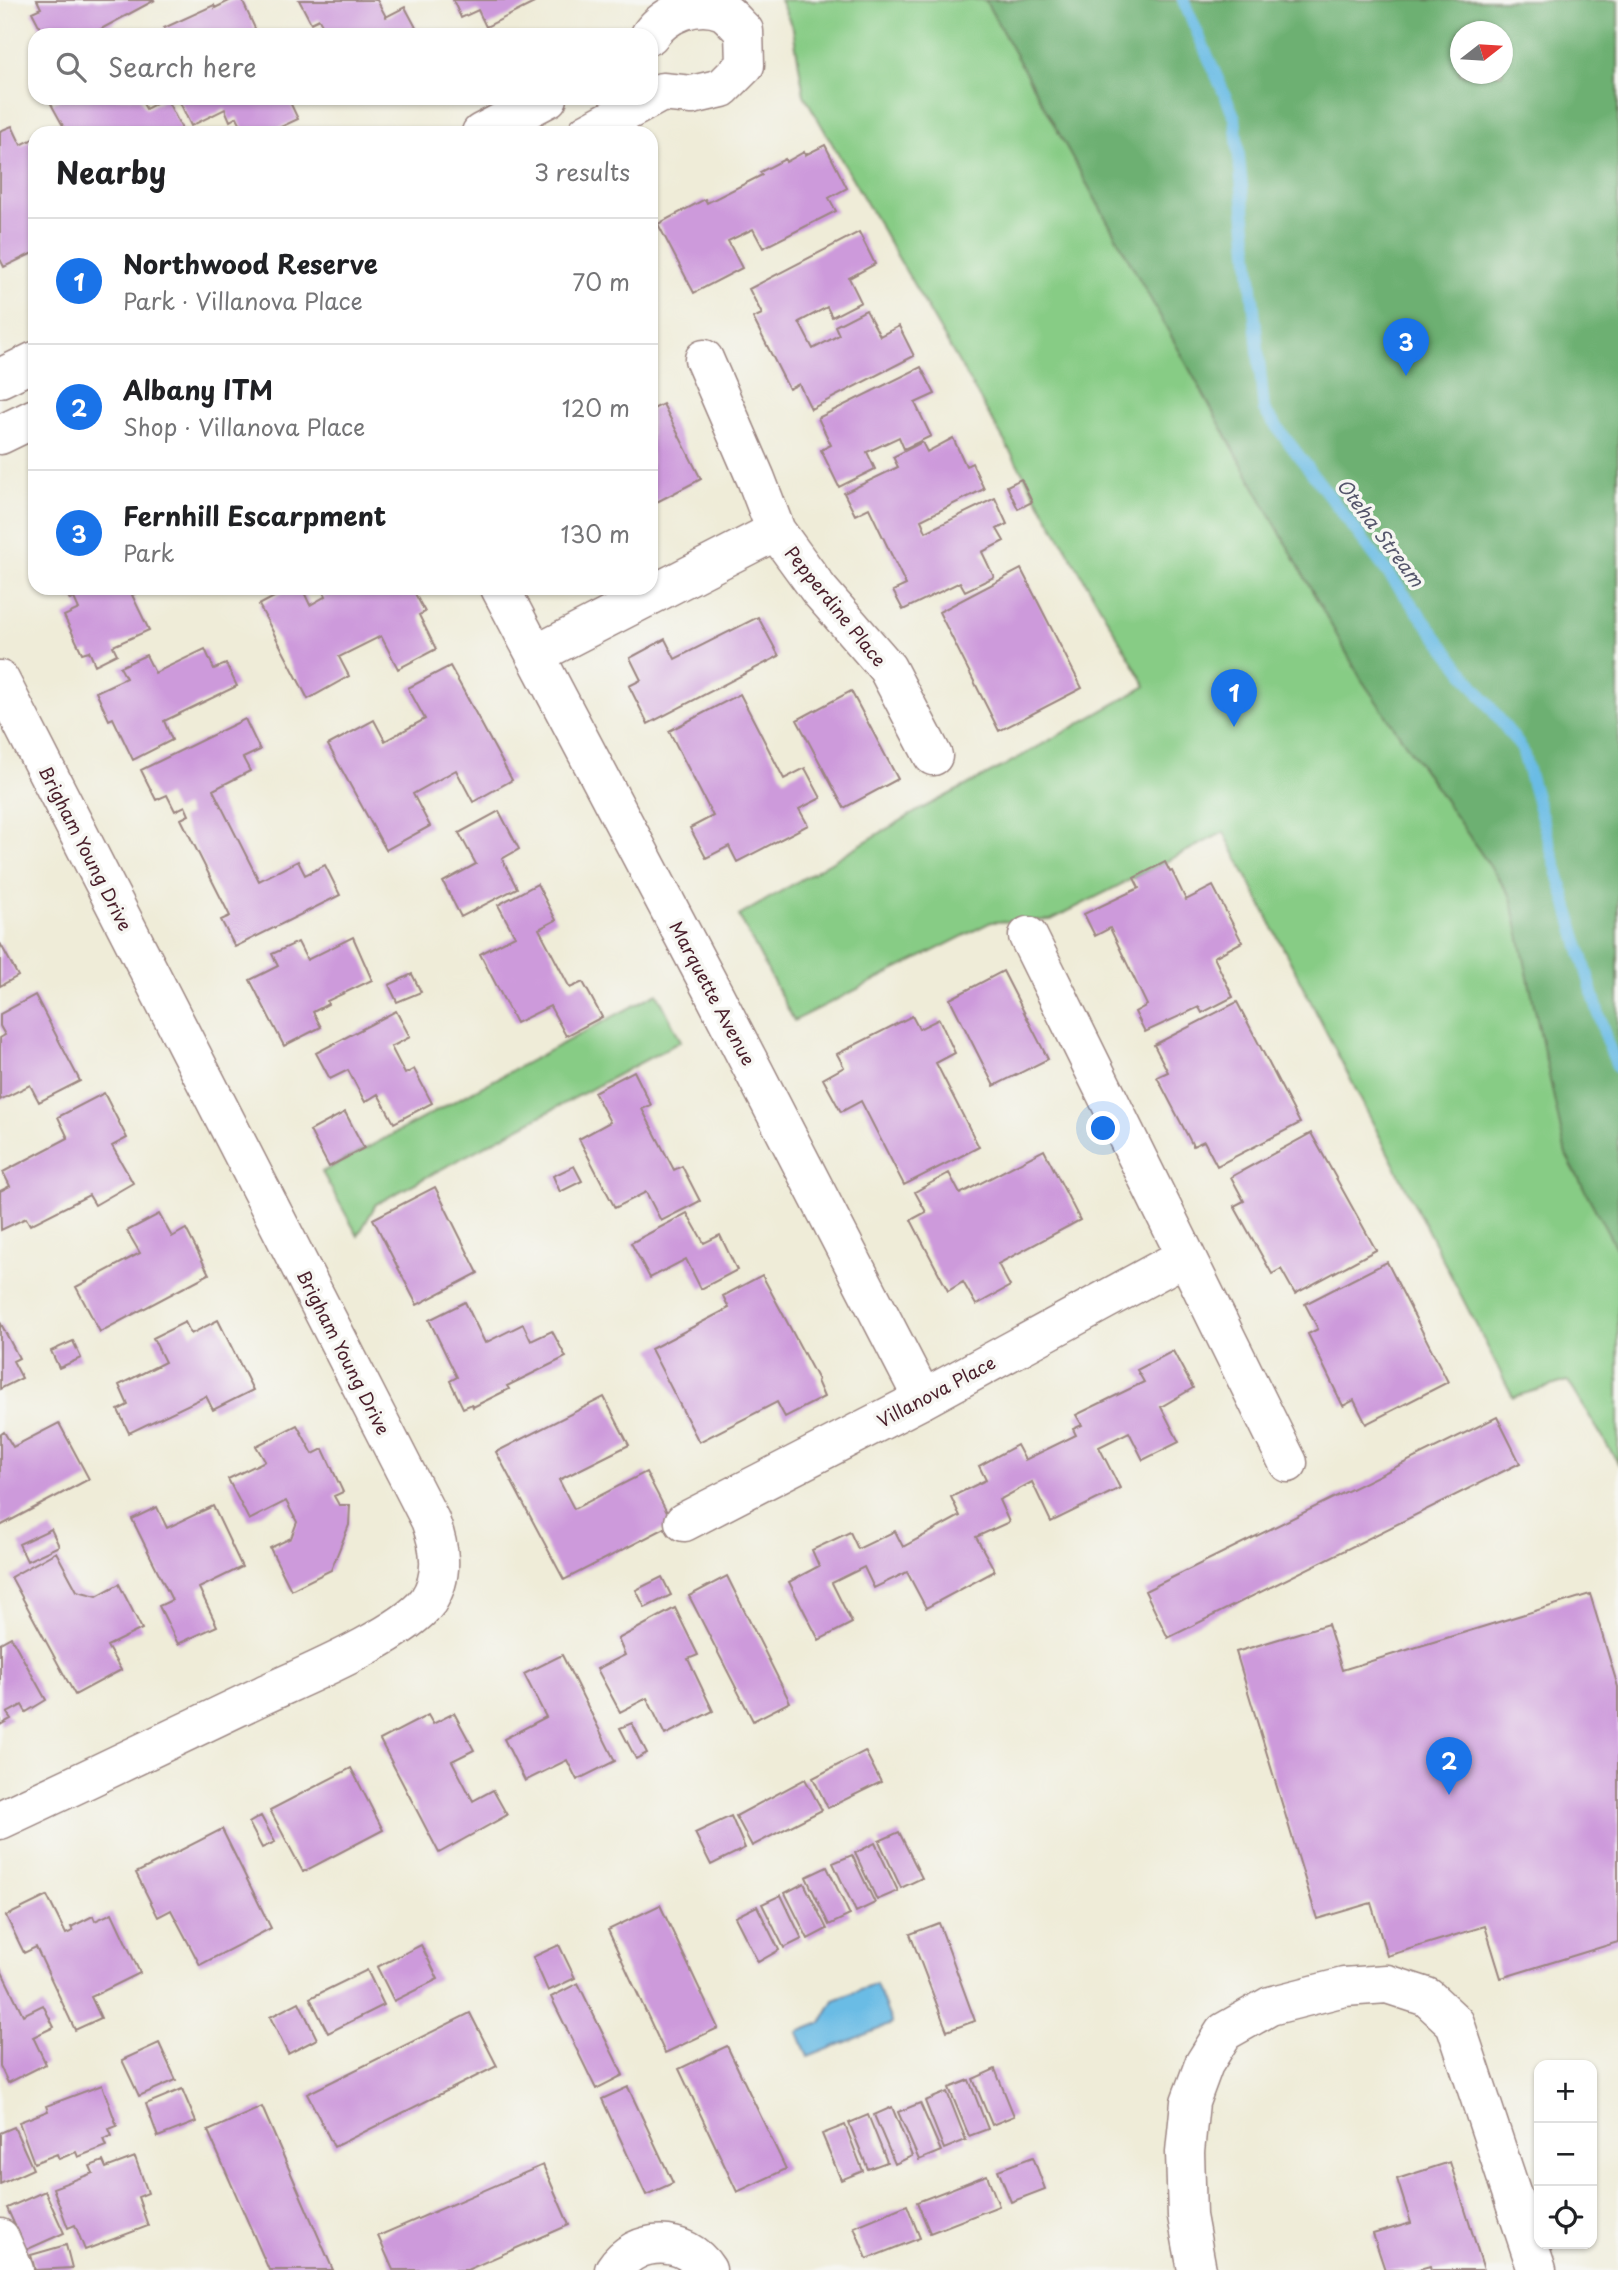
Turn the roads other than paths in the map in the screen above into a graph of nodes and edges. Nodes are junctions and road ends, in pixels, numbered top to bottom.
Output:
1 (656, 28) edge
2 (658, 94) edge
3 (535, 105) edge
4 (638, 105) edge
5 (494, 126) edge
6 (600, 126) edge
7 (704, 359) dead end
8 (28, 364) edge
9 (0, 378) edge
10 (28, 421) edge
11 (0, 435) edge
12 (776, 531) junction
13 (658, 592) edge
14 (504, 595) edge
15 (652, 595) edge
16 (535, 655) junction
17 (0, 680) edge
18 (933, 756) dead end
19 (1028, 936) dead end
20 (1186, 1256) junction
21 (923, 1399) junction
22 (1288, 1463) dead end
23 (684, 1522) dead end
24 (0, 1820) edge
25 (0, 2238) edge
26 (14, 2270) edge
27 (614, 2270) edge
28 (707, 2270) edge
29 (1198, 2270) edge
30 (1536, 2270) edge

1 - 2 street
3 - 5 street
4 - 6 street
7 - 12 street, Pepperdine Place
8 - 9 street
10 - 11 street
12 - 13 street, Pepperdine Place
12 - 18 street, Pepperdine Place
14 - 16 street, Marquette Avenue
15 - 16 street, Pepperdine Place
16 - 21 street, Marquette Avenue
17 - 24 street, Brigham Young Drive
19 - 20 street
20 - 21 street, Villanova Place
20 - 22 street
21 - 23 street, Villanova Place
25 - 26 street
27 - 28 street
29 - 30 street

